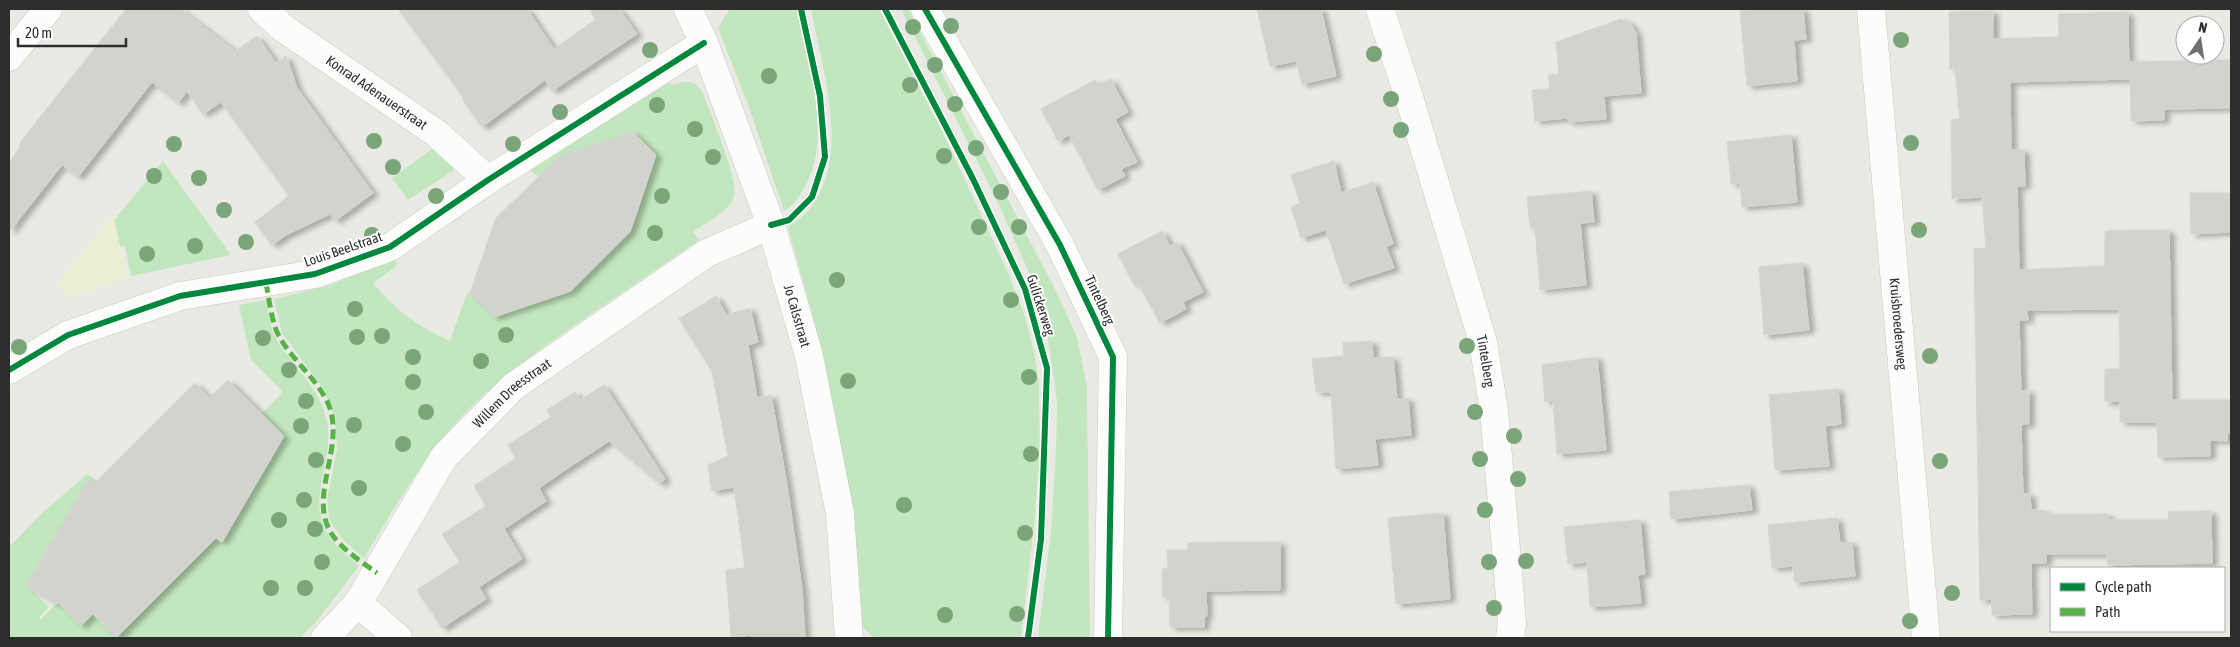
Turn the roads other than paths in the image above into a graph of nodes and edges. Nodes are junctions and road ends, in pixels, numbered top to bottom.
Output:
1 (48, 9) edge
2 (262, 9) edge
3 (688, 9) edge
4 (926, 9) edge
5 (1380, 9) edge
6 (1871, 9) edge
7 (704, 43) junction
8 (9, 57) edge
9 (488, 180) junction
10 (771, 225) junction
11 (9, 370) edge
12 (358, 604) junction
13 (325, 638) edge
14 (398, 638) edge
15 (849, 638) edge
16 (1108, 638) edge
17 (1510, 638) edge
18 (1926, 638) edge

1 - 8 street
2 - 9 street, Konrad Adenauerstraat
3 - 7 street, Jo Calsstraat
4 - 16 street, Tintelberg
5 - 17 street, Tintelberg
6 - 18 street, Kruisbroedersweg
7 - 9 street, Louis Beelstraat
7 - 10 street, Jo Calsstraat
9 - 11 street, Louis Beelstraat
10 - 12 street, Willem Dreesstraat
10 - 15 street, Jo Calsstraat
12 - 13 street, Willem Dreesstraat
12 - 14 street

